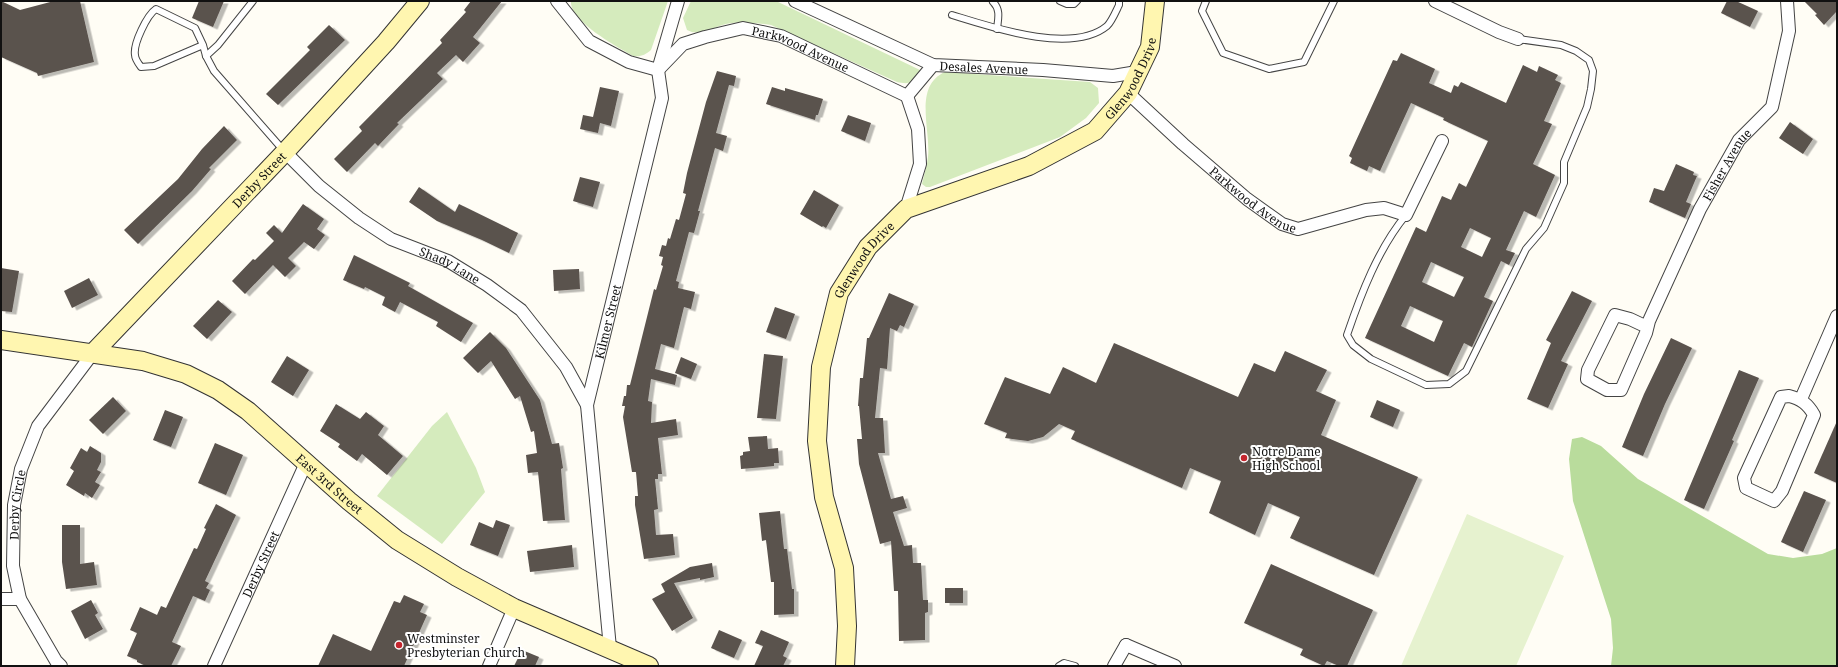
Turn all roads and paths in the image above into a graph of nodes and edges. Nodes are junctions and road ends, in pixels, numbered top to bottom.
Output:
1 (253, 1) edge
2 (420, 1) edge
3 (557, 1) edge
4 (678, 1) edge
5 (795, 1) edge
6 (1060, 1) edge
7 (1077, 1) edge
8 (1119, 1) edge
9 (1155, 1) edge
10 (1206, 1) edge
11 (1334, 1) edge
12 (1435, 1) edge
13 (1787, 1) edge
14 (993, 2) dead end
15 (952, 15) dead end
16 (997, 29) junction
17 (1518, 39) joint
18 (203, 44) junction
19 (206, 56) junction
20 (933, 65) junction
21 (658, 70) junction
22 (1137, 72) junction
23 (1128, 93) junction
24 (907, 96) junction
25 (1442, 141) dead end
26 (285, 152) junction
27 (906, 209) junction
28 (1406, 216) junction
29 (1837, 316) edge
30 (1647, 327) junction
31 (1, 340) edge
32 (93, 353) junction
33 (1801, 399) junction
34 (588, 405) junction
35 (306, 463) junction
36 (1, 599) edge
37 (20, 599) junction
38 (514, 608) junction
39 (1126, 645) junction
40 (610, 648) junction
41 (61, 666) edge
42 (214, 666) edge
43 (489, 666) edge
44 (649, 666) edge
45 (844, 666) edge
46 (1059, 666) edge
47 (1075, 666) edge
48 (1114, 666) edge
49 (1120, 666) edge
50 (1174, 666) edge

1 - 19 lane
2 - 26 street, Derby Street
3 - 21 street
4 - 21 street, Kilmer Street
5 - 20 street, Desales Avenue
6 - 7 lane
8 - 16 lane
9 - 22 street, Glenwood Drive
10 - 11 lane
12 - 17 street
13 - 30 street, Fisher Avenue
14 - 16 lane
15 - 16 lane
17 - 28 lane
18 - 18 lane
18 - 19 lane
19 - 26 lane
20 - 22 street, Desales Avenue
20 - 24 street
21 - 24 street, Parkwood Avenue
21 - 34 street, Kilmer Street
22 - 23 street, Glenwood Drive
23 - 27 street, Glenwood Drive
23 - 28 street, Parkwood Avenue
24 - 27 street
25 - 28 street
26 - 32 street, Derby Street
26 - 34 street, Shady Lane
27 - 45 street, Glenwood Drive
29 - 33 street
30 - 30 street, Fisher Avenue
31 - 32 street, East 3rd Street
32 - 35 street, East 3rd Street
32 - 37 street, Derby Circle
33 - 33 street
34 - 40 street, Kilmer Street
35 - 38 street, East 3rd Street
35 - 42 street, Derby Street
36 - 37 street
37 - 41 street, Derby Circle
38 - 40 street, East 3rd Street
38 - 43 street
39 - 48 street
39 - 49 street
39 - 50 street
40 - 44 street, East 3rd Street
46 - 47 lane

